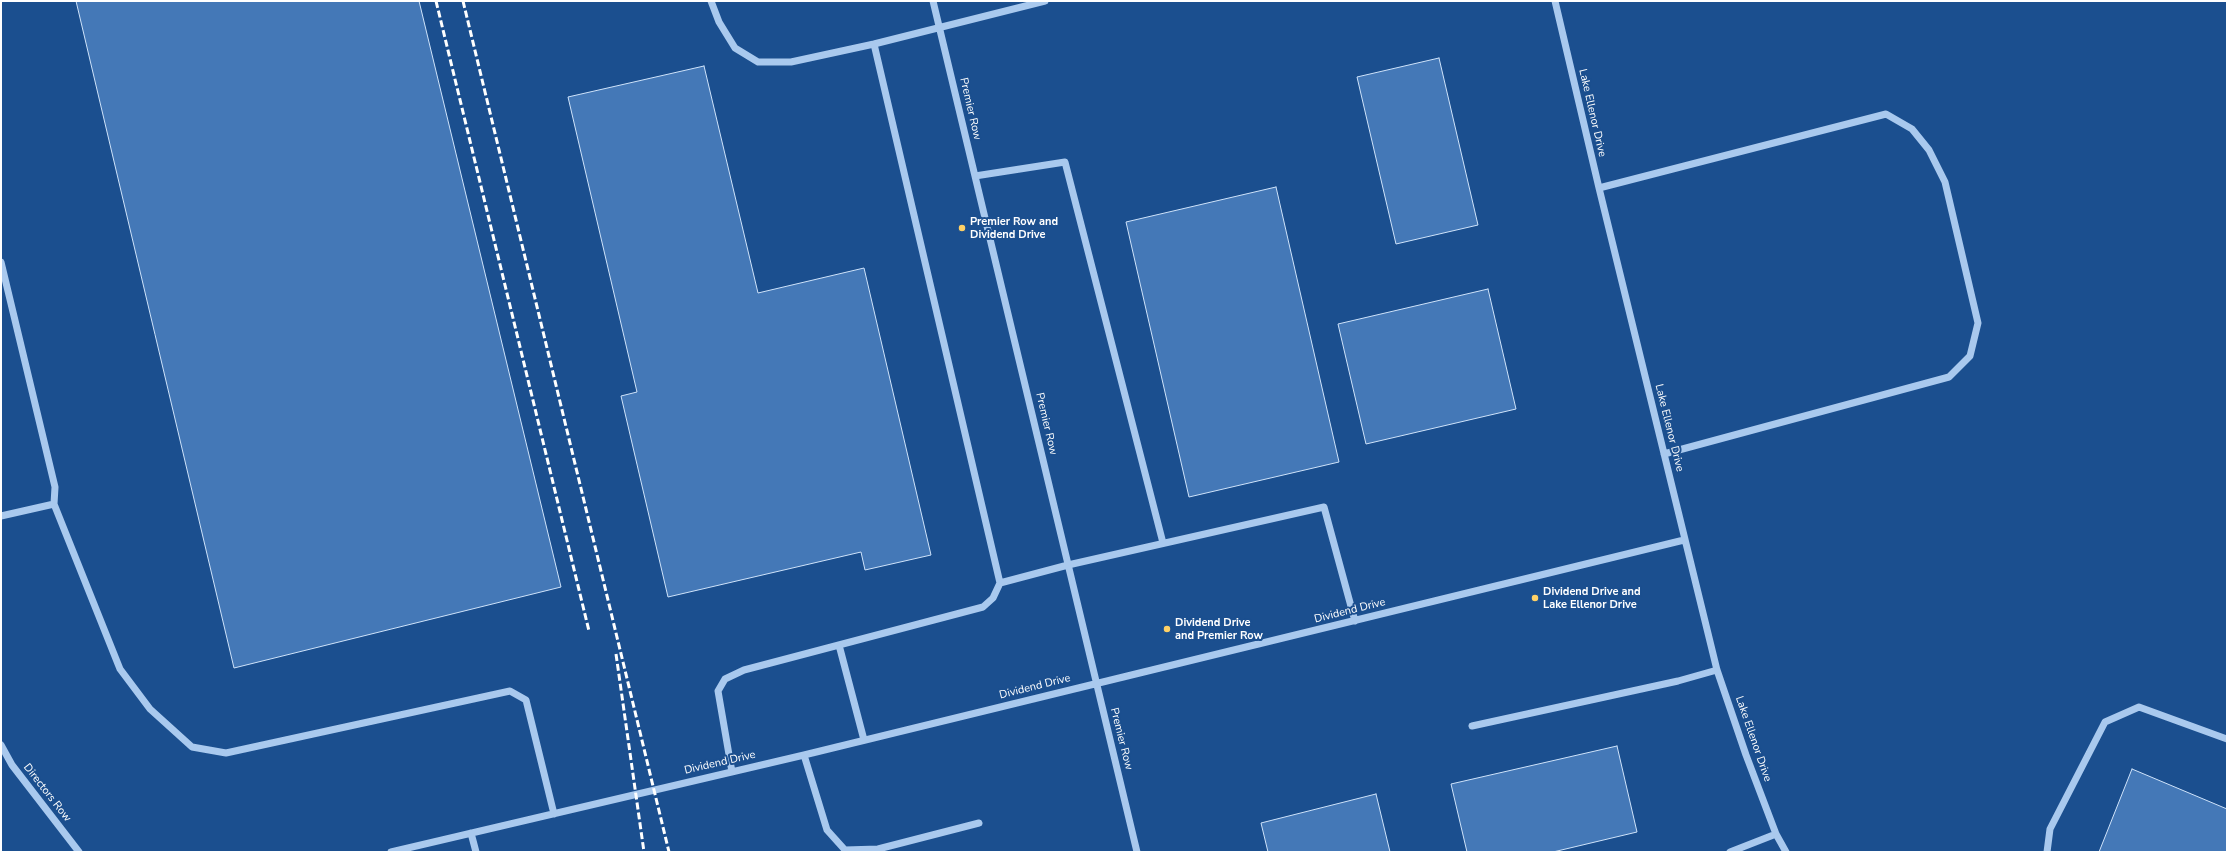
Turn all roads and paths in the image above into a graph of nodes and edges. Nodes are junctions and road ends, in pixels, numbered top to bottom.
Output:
1 (711, 1) edge
2 (933, 1) edge
3 (1045, 1) edge
4 (1555, 1) edge
5 (939, 26) junction
6 (874, 44) junction
7 (975, 176) junction
8 (1599, 188) junction
9 (1, 262) edge
10 (1664, 454) junction
11 (54, 504) junction
12 (1, 516) edge
13 (1684, 540) junction
14 (1163, 543) junction
15 (1068, 565) junction
16 (1000, 583) junction
17 (1355, 621) junction
18 (839, 645) junction
19 (1717, 670) junction
20 (1097, 684) junction
21 (1472, 726) dead end
22 (2227, 739) edge
23 (864, 740) junction
24 (1, 745) edge
25 (804, 755) junction
26 (732, 772) junction
27 (554, 814) junction
28 (980, 823) dead end
29 (471, 833) junction
30 (1776, 834) junction
31 (79, 852) edge
32 (390, 852) edge
33 (476, 852) edge
34 (1137, 852) edge
35 (1730, 852) edge
36 (1786, 852) edge
37 (2047, 852) edge

1 - 6 street
2 - 5 street, Premier Row
3 - 5 street
4 - 8 street, Lake Ellenor Drive
5 - 6 street
5 - 7 street, Premier Row
6 - 16 street
7 - 14 street
7 - 15 street, Premier Row
8 - 10 street, Lake Ellenor Drive
8 - 10 street
9 - 11 street
10 - 13 street, Lake Ellenor Drive
11 - 12 street
11 - 27 street
13 - 17 street, Dividend Drive
13 - 19 street, Lake Ellenor Drive
14 - 15 street
14 - 17 street
15 - 16 street
15 - 20 street, Premier Row
16 - 18 street
17 - 20 street, Dividend Drive
18 - 23 street
18 - 26 street
19 - 21 street
19 - 30 street, Lake Ellenor Drive
20 - 23 street, Dividend Drive
20 - 34 street, Premier Row
22 - 37 street
23 - 25 street, Dividend Drive
24 - 31 street, Directors Row
25 - 26 street, Dividend Drive
25 - 28 street
26 - 27 street, Dividend Drive
27 - 29 street, Dividend Drive
29 - 32 street, Dividend Drive
29 - 33 street
30 - 35 street
30 - 36 street, Lake Ellenor Drive

